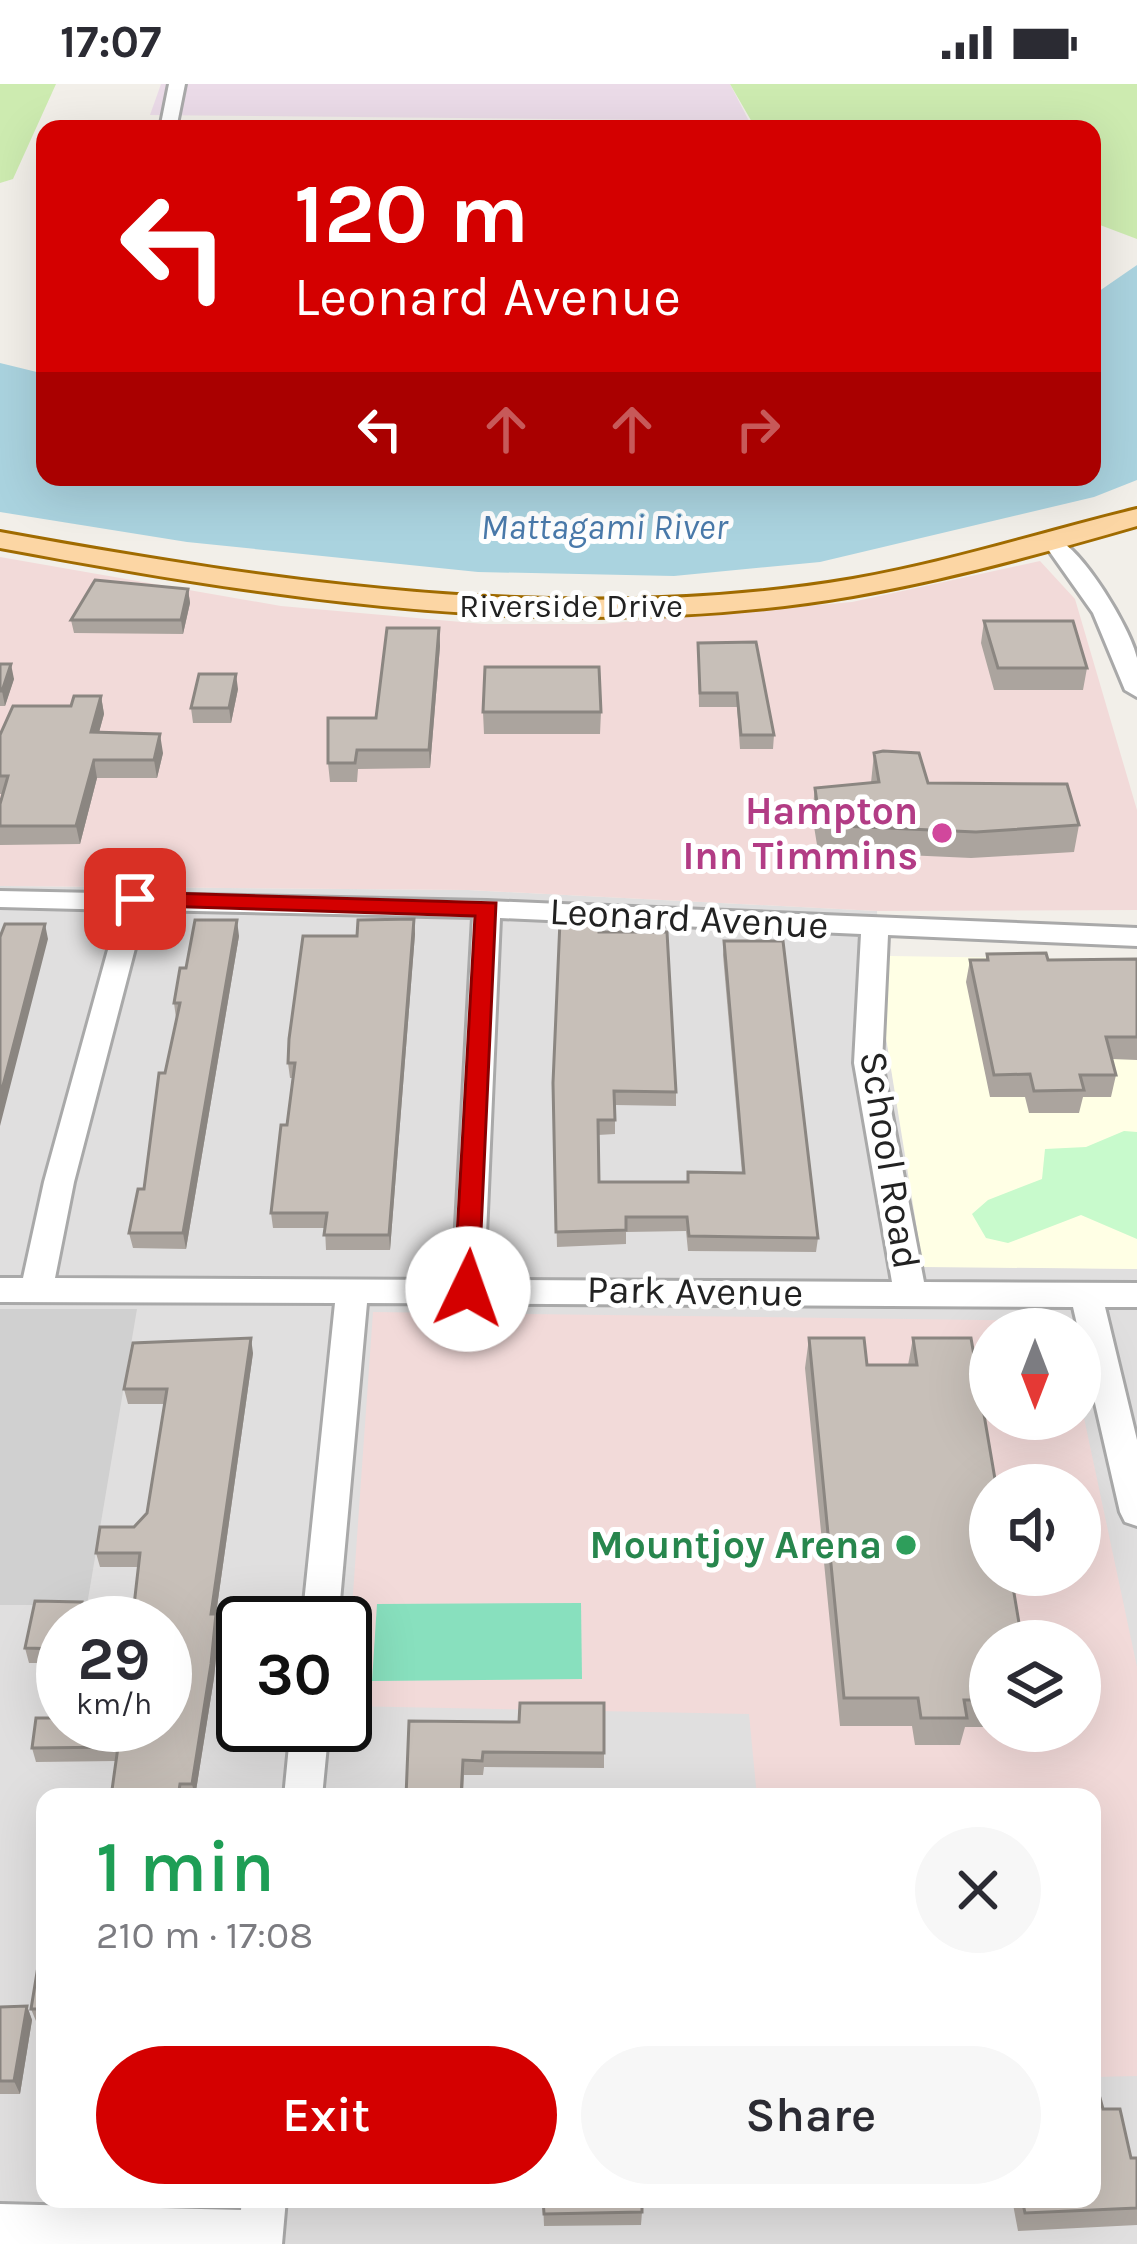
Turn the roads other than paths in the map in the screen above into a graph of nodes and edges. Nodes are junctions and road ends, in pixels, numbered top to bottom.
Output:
1 (177, 84) edge
2 (170, 120) edge
3 (1137, 517) edge
4 (0, 540) edge
5 (1056, 544) junction
6 (1137, 690) edge
7 (0, 899) edge
8 (135, 899) junction
9 (487, 909) junction
10 (875, 928) junction
11 (1137, 937) edge
12 (37, 1289) junction
13 (352, 1289) junction
14 (468, 1289) junction
15 (0, 1290) edge
16 (910, 1294) junction
17 (1087, 1294) junction
18 (1137, 1295) edge
19 (1137, 1511) edge
20 (323, 1596) edge
21 (307, 1752) edge
22 (304, 1788) edge
23 (0, 2226) edge
24 (261, 2226) edge

1 - 2 street
3 - 5 main road, Riverside Drive
4 - 5 main road, Riverside Drive
5 - 6 street
7 - 8 street, Leonard Avenue
8 - 9 street, Leonard Avenue
8 - 12 street
9 - 10 street, Leonard Avenue
9 - 14 street
10 - 11 street
10 - 16 street, School Road
12 - 13 street, Park Avenue
12 - 15 street, Park Avenue
13 - 14 street, Park Avenue
13 - 20 street
14 - 16 street, Park Avenue
16 - 17 street, Park Avenue
17 - 18 street, Park Avenue
17 - 19 street
21 - 22 street
23 - 24 street

